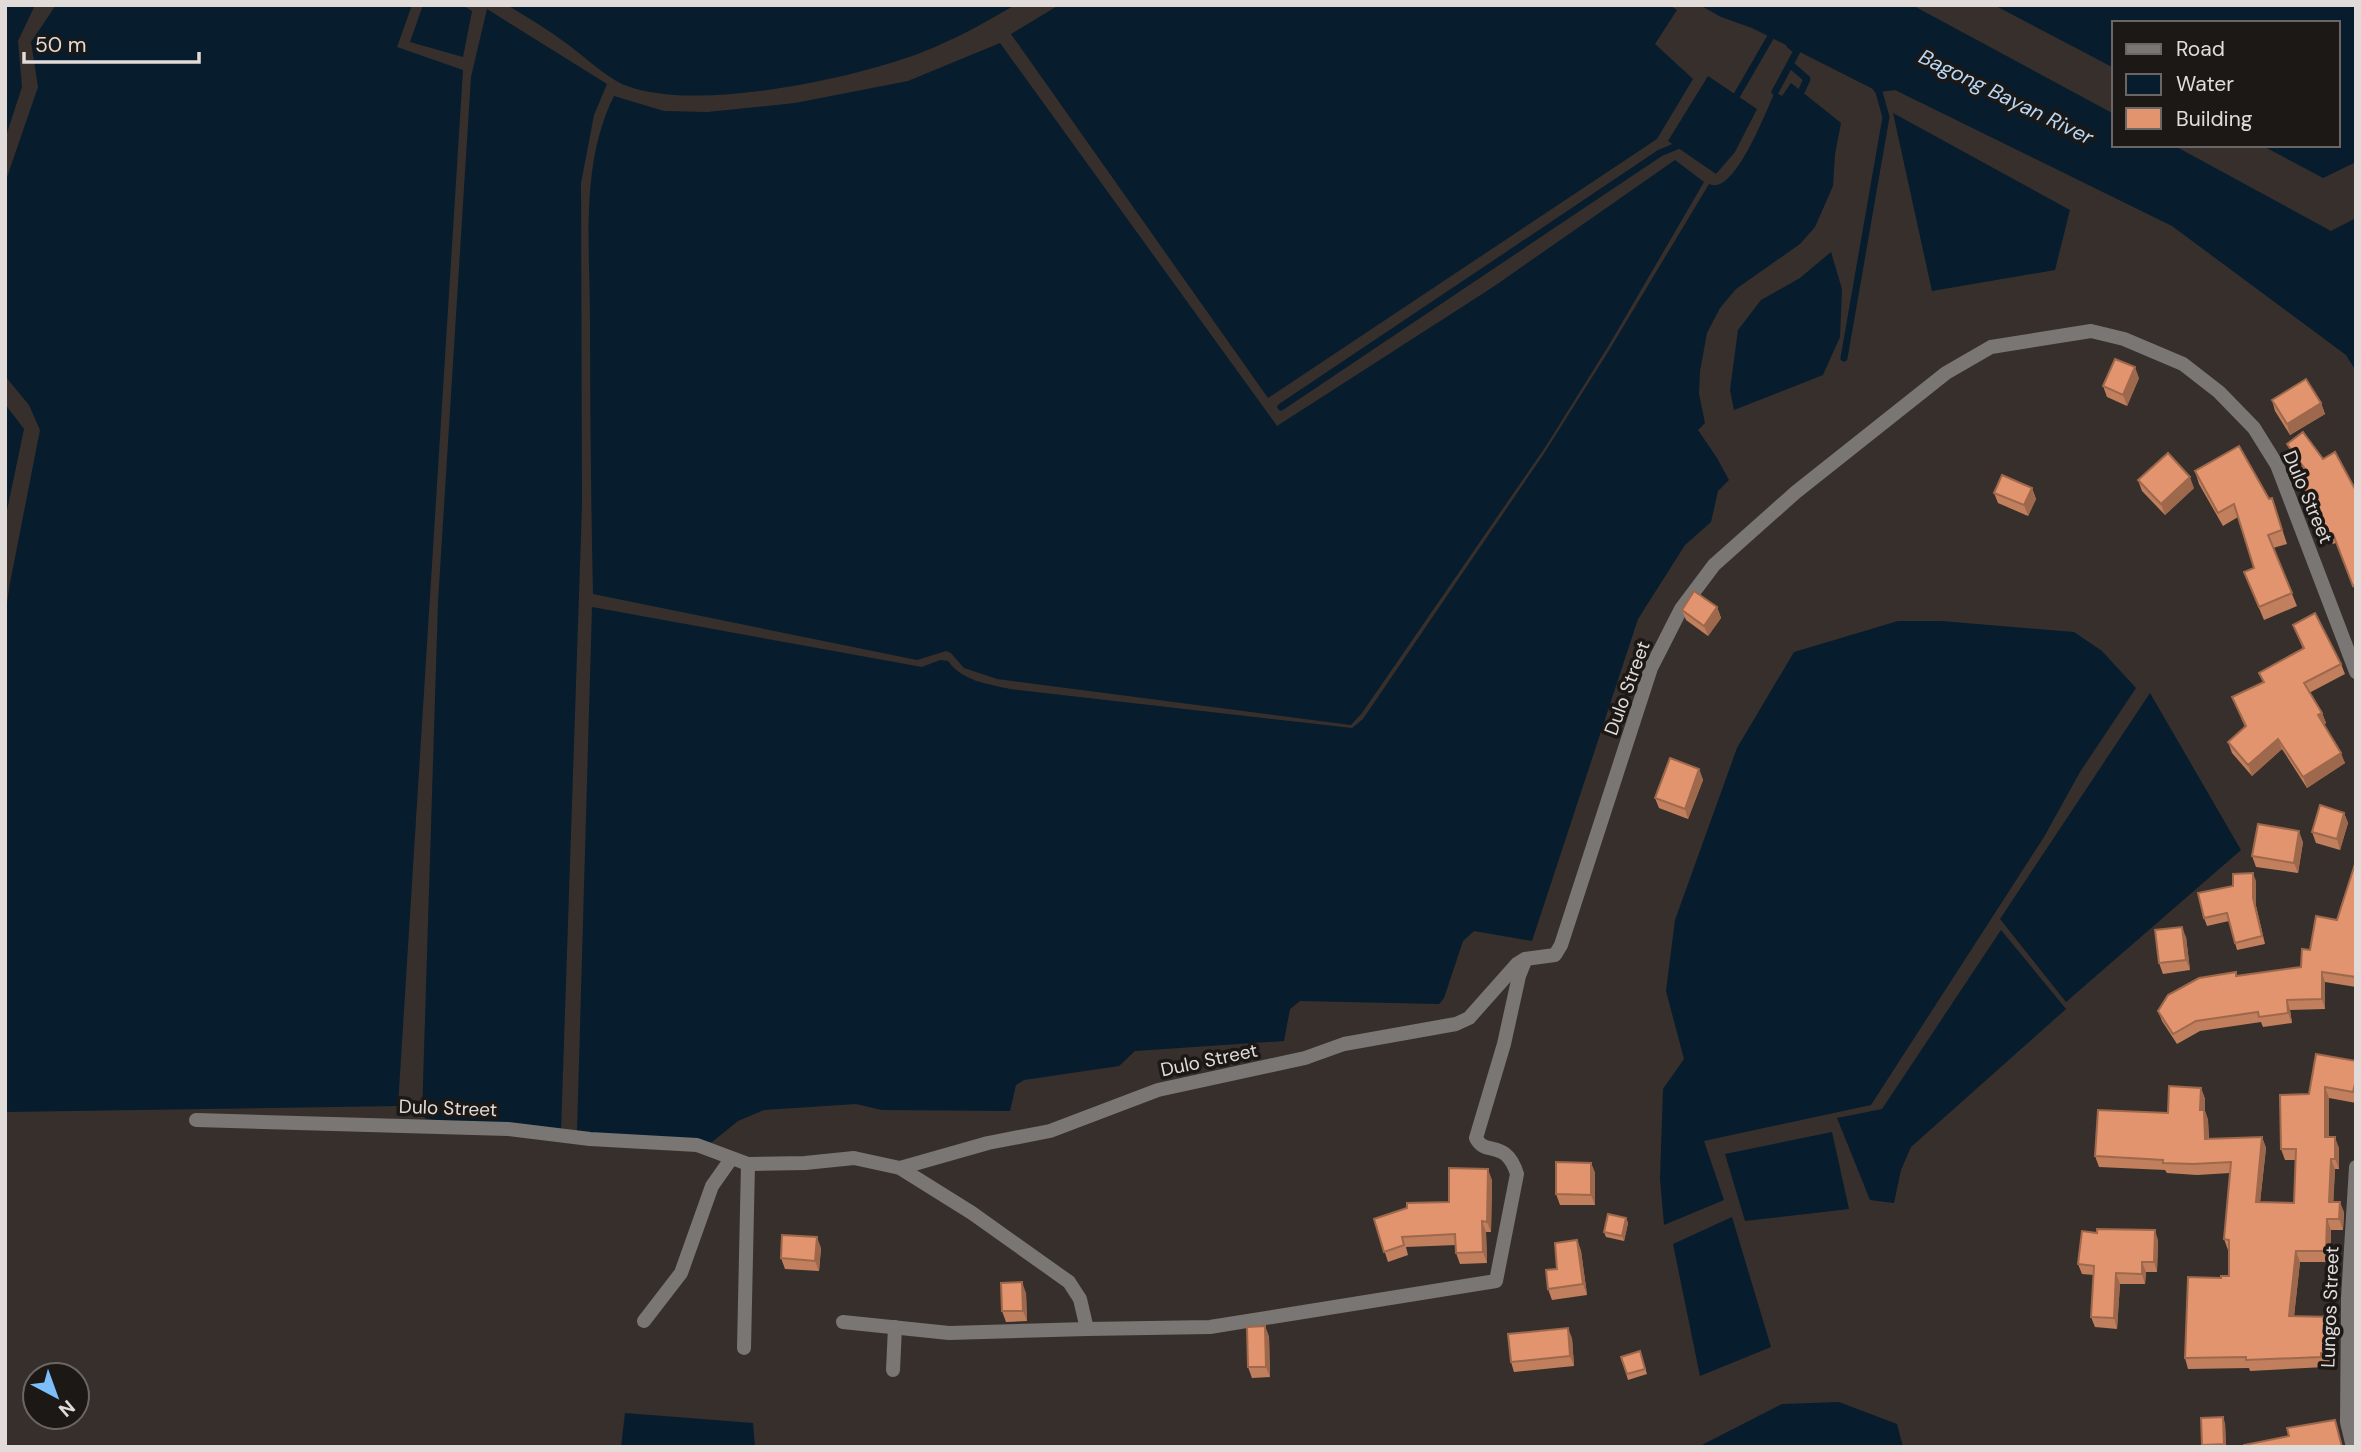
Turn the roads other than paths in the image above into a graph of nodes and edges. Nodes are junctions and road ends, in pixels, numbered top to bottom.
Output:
1 (2356, 672) edge
2 (1525, 959) junction
3 (196, 1120) dead end
4 (731, 1158) junction
5 (748, 1164) junction
6 (2356, 1167) edge
7 (900, 1168) junction
8 (644, 1321) dead end
9 (843, 1322) dead end
10 (895, 1327) junction
11 (1087, 1329) junction
12 (744, 1348) dead end
13 (893, 1370) dead end
14 (2353, 1447) edge

1 - 2 street, Dulo Street
2 - 7 street, Dulo Street
2 - 11 street
3 - 4 street, Dulo Street
4 - 5 street, Dulo Street
4 - 8 street
5 - 7 street
5 - 12 street
6 - 14 street, Lungos Street
7 - 11 street
9 - 10 street
10 - 11 street
10 - 13 street

